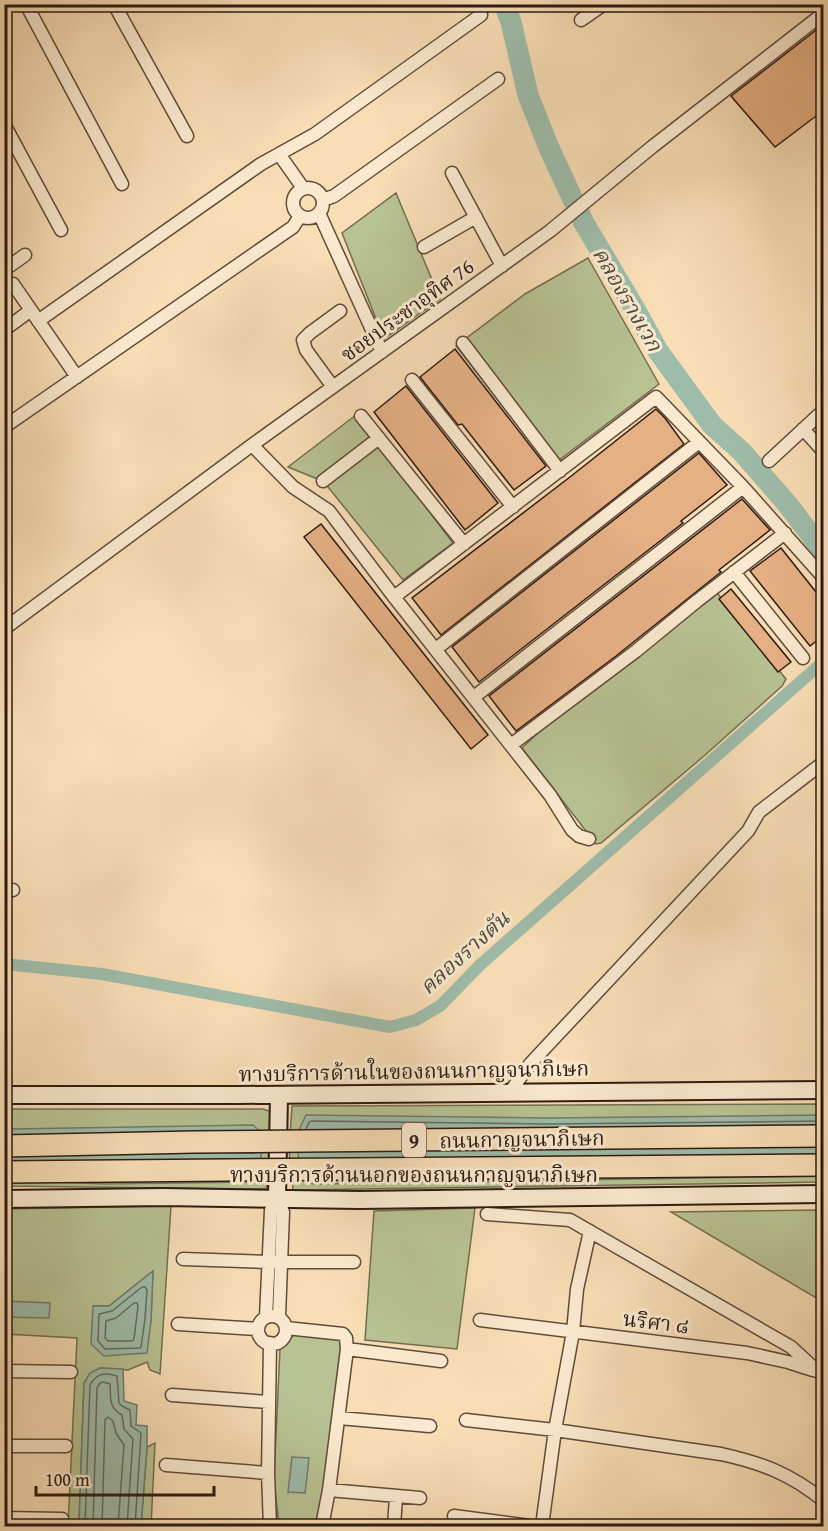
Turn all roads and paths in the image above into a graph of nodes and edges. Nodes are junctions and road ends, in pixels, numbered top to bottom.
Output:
1 (26, 4) edge
2 (114, 4) edge
3 (604, 4) edge
4 (824, 13) edge
5 (481, 15) dead end
6 (581, 20) dead end
7 (498, 79) dead end
8 (4, 124) edge
9 (187, 136) dead end
10 (279, 154) junction
11 (452, 173) dead end
12 (122, 184) dead end
13 (303, 188) junction
14 (323, 200) junction
15 (319, 213) junction
16 (300, 216) junction
17 (476, 217) junction
18 (61, 230) dead end
19 (424, 247) dead end
20 (25, 255) dead end
21 (502, 266) junction
22 (4, 270) edge
23 (13, 284) dead end
24 (340, 311) dead end
25 (35, 315) junction
26 (4, 330) edge
27 (463, 343) dead end
28 (382, 352) junction
29 (77, 377) junction
30 (412, 380) dead end
31 (333, 387) junction
32 (824, 410) edge
33 (361, 416) dead end
34 (4, 427) edge
35 (803, 429) junction
36 (379, 438) junction
37 (699, 442) junction
38 (252, 445) junction
39 (824, 452) edge
40 (769, 461) dead end
41 (560, 471) junction
42 (323, 481) dead end
43 (742, 487) junction
44 (513, 507) junction
45 (785, 533) junction
46 (464, 544) junction
47 (734, 572) junction
48 (824, 578) edge
49 (394, 597) junction
50 (4, 629) edge
51 (436, 649) junction
52 (803, 658) dead end
53 (474, 697) junction
54 (511, 745) junction
55 (824, 762) edge
56 (589, 839) dead end
57 (824, 1090) edge
58 (510, 1092) junction
59 (4, 1095) edge
60 (279, 1095) junction
61 (824, 1136) edge
62 (4, 1146) edge
63 (824, 1165) edge
64 (4, 1172) edge
65 (824, 1194) edge
66 (277, 1197) junction
67 (4, 1199) edge
68 (487, 1215) dead end
69 (590, 1231) junction
70 (183, 1259) dead end
71 (275, 1262) junction
72 (354, 1262) dead end
73 (273, 1317) junction
74 (480, 1320) dead end
75 (178, 1324) dead end
76 (286, 1328) junction
77 (258, 1329) junction
78 (573, 1332) junction
79 (270, 1343) junction
80 (347, 1348) junction
81 (441, 1361) dead end
82 (4, 1371) edge
83 (71, 1372) dead end
84 (820, 1373) edge
85 (172, 1395) dead end
86 (268, 1402) junction
87 (339, 1418) junction
88 (466, 1420) dead end
89 (430, 1426) dead end
90 (555, 1430) junction
91 (4, 1446) edge
92 (66, 1446) dead end
93 (166, 1465) dead end
94 (268, 1473) junction
95 (329, 1490) junction
96 (396, 1497) junction
97 (420, 1498) dead end
98 (824, 1501) edge
99 (454, 1516) dead end
100 (4, 1518) edge
101 (62, 1519) dead end
102 (270, 1527) edge
103 (322, 1527) edge
104 (394, 1527) edge
105 (530, 1527) edge
106 (542, 1527) edge

1 - 12 street
2 - 9 street
3 - 6 street
4 - 21 street, ซอยประชาอุทิศ 76
5 - 10 street
7 - 14 street
8 - 18 street
10 - 13 street
10 - 25 street
11 - 17 street
13 - 14 street
13 - 16 street
14 - 15 street
15 - 16 street
15 - 28 street
16 - 29 street
17 - 19 street
17 - 21 street
20 - 22 street
21 - 28 street, ซอยประชาอุทิศ 76
23 - 25 street
24 - 31 street
25 - 26 street
25 - 29 street
27 - 41 street
28 - 31 street, ซอยประชาอุทิศ 76
29 - 34 street
30 - 44 street
31 - 38 street, ซอยประชาอุทิศ 76
32 - 35 street
33 - 36 street
35 - 39 street
35 - 40 street
36 - 42 street
36 - 46 street
37 - 41 street
37 - 43 street
37 - 51 street
38 - 49 street
38 - 50 street, ซอยประชาอุทิศ 76
41 - 44 street
43 - 45 street
43 - 53 street
44 - 46 street
45 - 47 street
45 - 48 street
46 - 49 street
47 - 52 street
47 - 54 street
49 - 51 street
51 - 53 street
53 - 54 street
54 - 56 street
55 - 58 street
57 - 58 main road, ทางบริการด้านในของถนนกาญจนาภิเษก
58 - 60 main road, ทางบริการด้านในของถนนกาญจนาภิเษก
59 - 60 main road, ทางบริการด้านในของถนนกาญจนาภิเษก
60 - 66 main road
61 - 62 highway, ถนนกาญจนาภิเษก / 9, bridge
63 - 64 highway, ถนนกาญจนาภิเษก / 9, bridge
65 - 66 main road, ทางบริการด้านนอกของถนนกาญจนาภิเษก
66 - 67 main road, ทางบริการด้านนอกของถนนกาญจนาภิเษก
66 - 71 street
68 - 69 street
69 - 78 street
69 - 84 street
70 - 71 street
71 - 72 street
71 - 73 street
73 - 76 street
73 - 77 street
74 - 78 street, นริศา ๘
75 - 77 street
76 - 79 street
76 - 80 street
77 - 79 street
78 - 84 street, นริศา ๘
78 - 90 street
79 - 86 street
80 - 81 street
80 - 87 street
82 - 83 street
85 - 86 street
86 - 94 street
87 - 89 street
87 - 95 street
88 - 90 street
90 - 98 street
90 - 106 street
91 - 92 street
93 - 94 street
94 - 102 street
95 - 96 street
95 - 103 street
96 - 97 street
96 - 104 street
99 - 105 street
100 - 101 street

